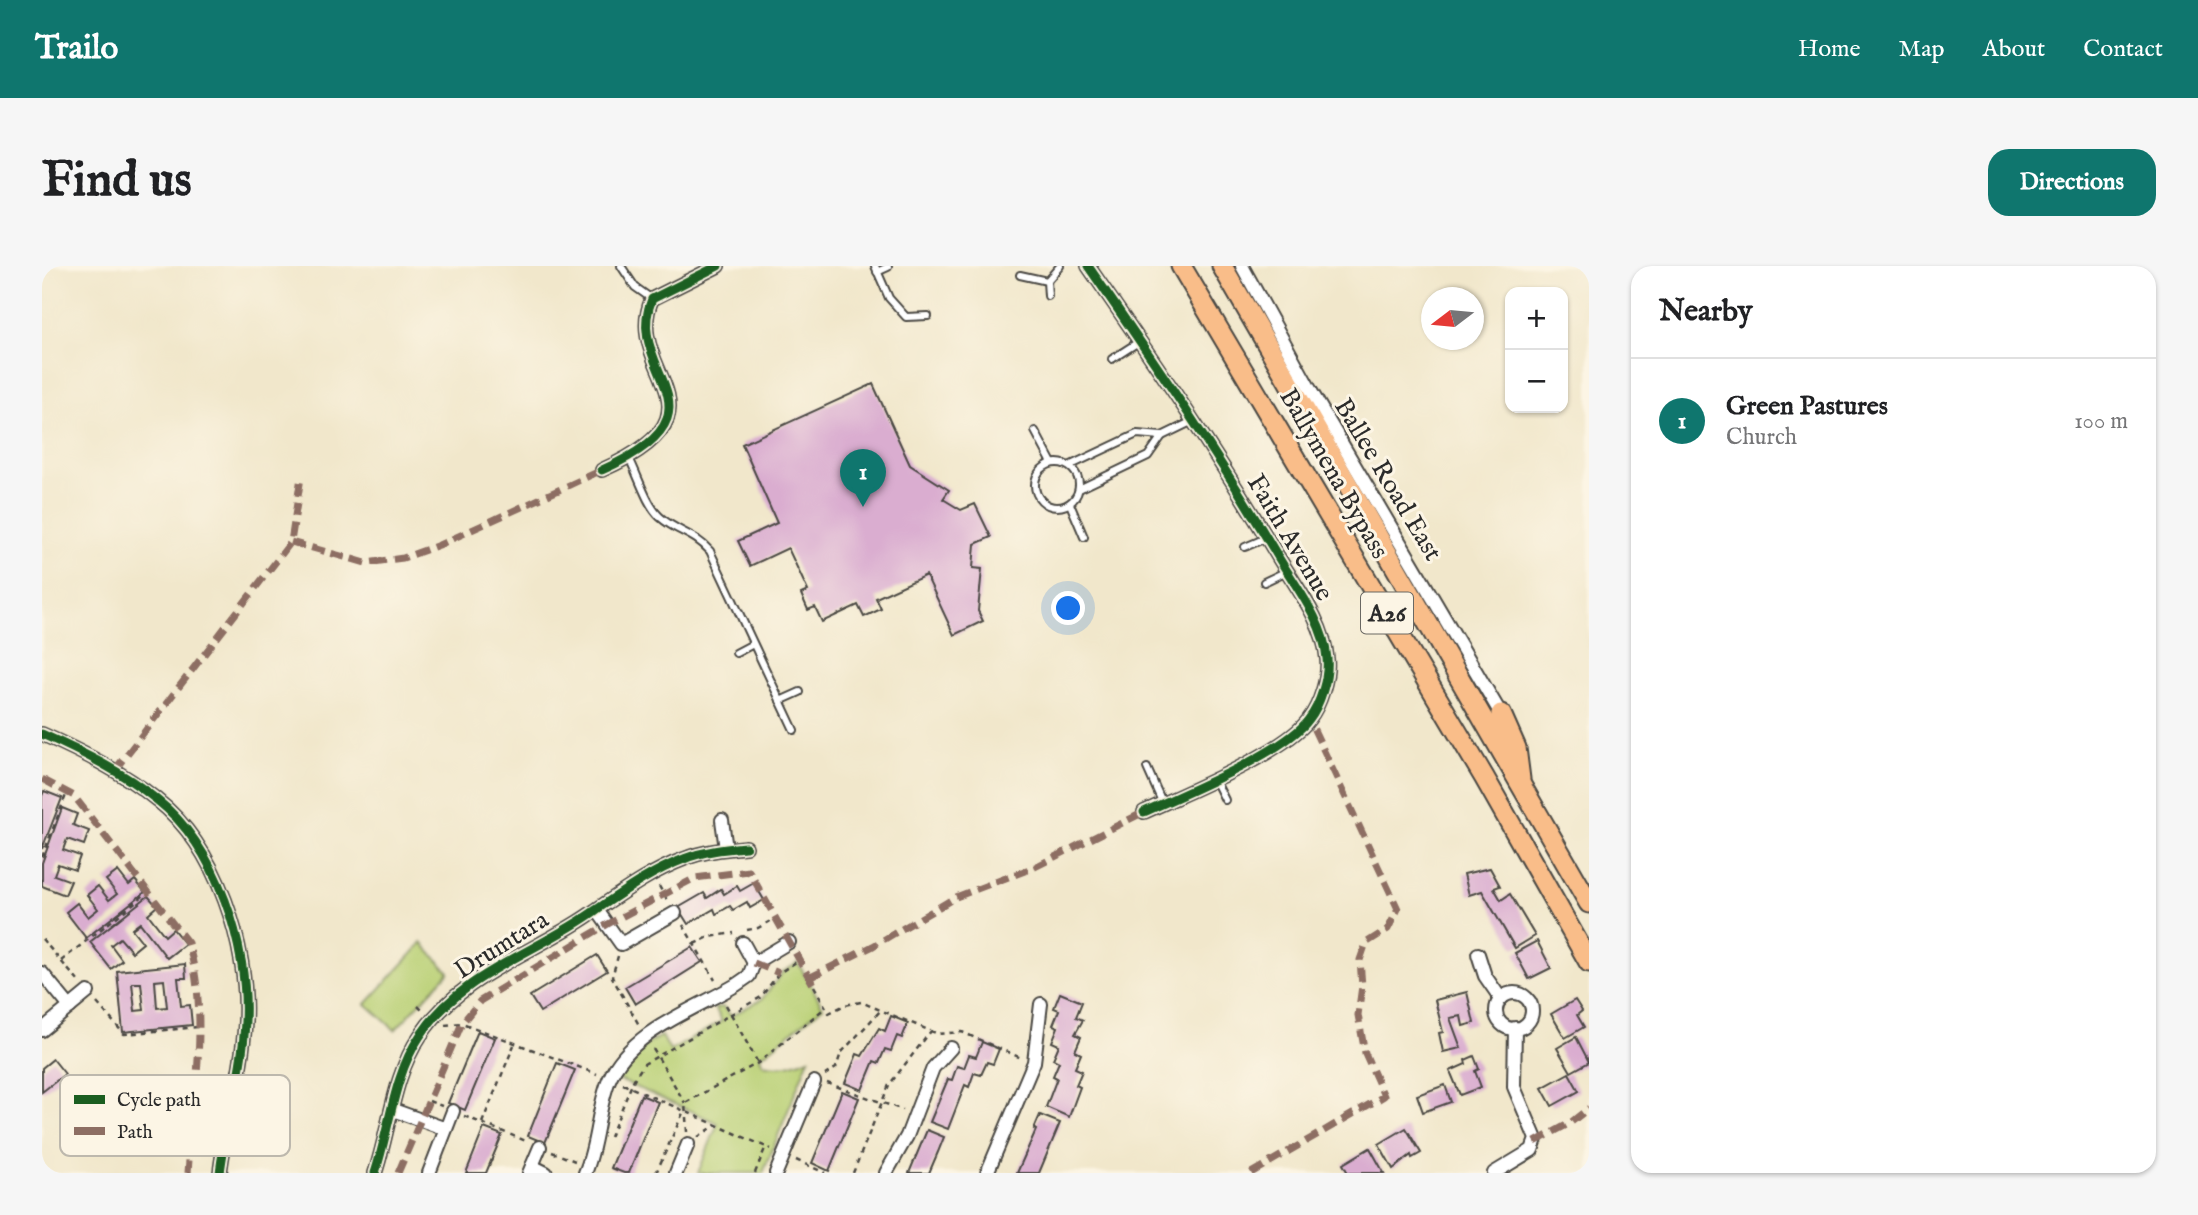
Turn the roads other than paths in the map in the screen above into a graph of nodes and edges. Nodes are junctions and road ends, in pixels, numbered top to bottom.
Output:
1 (621, 266) edge
2 (718, 266) edge
3 (1060, 266) edge
4 (1088, 266) edge
5 (1181, 266) edge
6 (1222, 266) edge
7 (1242, 266) edge
8 (888, 267) edge
9 (876, 269) edge
10 (1020, 275) dead end
11 (1047, 281) junction
12 (1048, 296) dead end
13 (652, 299) junction
14 (928, 316) dead end
15 (1140, 341) junction
16 (1112, 359) dead end
17 (1195, 420) junction
18 (1035, 431) dead end
19 (1162, 436) junction
20 (629, 458) junction
21 (1052, 464) junction
22 (1069, 466) junction
23 (602, 470) dead end
24 (1079, 489) junction
25 (1070, 504) junction
26 (1084, 537) dead end
27 (1266, 537) junction
28 (1245, 547) dead end
29 (1286, 571) junction
30 (1264, 582) dead end
31 (753, 644) junction
32 (736, 653) dead end
33 (800, 692) dead end
34 (780, 701) junction
35 (1501, 714) joint
36 (794, 730) dead end
37 (42, 734) edge
38 (1147, 768) dead end
39 (1215, 780) junction
40 (1521, 787) junction
41 (1225, 800) dead end
42 (1163, 804) junction
43 (1144, 812) dead end
44 (722, 820) dead end
45 (746, 847) dead end
46 (726, 849) junction
47 (1589, 903) edge
48 (597, 910) junction
49 (675, 912) dead end
50 (789, 942) dead end
51 (743, 943) dead end
52 (1478, 954) dead end
53 (1589, 962) edge
54 (754, 963) junction
55 (42, 974) edge
56 (88, 992) road end
57 (1501, 999) junction
58 (1041, 1004) dead end
59 (71, 1007) junction
60 (1515, 1028) junction
61 (42, 1030) edge
62 (951, 1048) dead end
63 (237, 1075) edge
64 (814, 1082) road end
65 (393, 1110) junction
66 (453, 1111) road end
67 (446, 1129) junction
68 (688, 1144) road end
69 (540, 1147) road end
70 (531, 1170) edge
71 (586, 1170) edge
72 (375, 1173) edge
73 (429, 1173) edge
74 (546, 1173) edge
75 (676, 1173) edge
76 (776, 1173) edge
77 (886, 1173) edge
78 (986, 1173) edge
79 (1494, 1173) edge

1 - 13 lane
2 - 13 street
3 - 11 lane
4 - 15 street, Faith Avenue
5 - 53 highway, Ballymena Bypass / A26
6 - 40 highway, Ballymena Bypass / A26
7 - 35 street, Ballee Road East
8 - 9 lane
9 - 14 lane
10 - 11 lane
11 - 12 lane
13 - 20 street
15 - 16 lane
15 - 17 street, Faith Avenue
17 - 19 lane
17 - 27 street, Faith Avenue
18 - 21 lane
19 - 22 lane
19 - 24 lane
20 - 23 street
20 - 31 lane
21 - 22 lane
21 - 25 lane
22 - 24 lane
24 - 25 lane
25 - 26 lane
27 - 28 lane
27 - 29 street, Faith Avenue
29 - 30 lane
29 - 39 street, Faith Avenue
31 - 32 lane
31 - 34 lane
33 - 34 lane
34 - 36 lane
35 - 40 highway
37 - 63 street
38 - 42 lane
39 - 41 lane
39 - 42 street, Faith Avenue
40 - 47 highway, Ballymena Bypass / A26
42 - 43 street, Faith Avenue
44 - 46 street
45 - 46 street, Drumtara
46 - 48 street, Drumtara
48 - 49 street
48 - 65 street, Drumtara
50 - 54 street
51 - 54 street
52 - 57 street
54 - 71 street
55 - 59 street
56 - 59 street
57 - 60 street
57 - 60 street
58 - 78 street
59 - 61 street
60 - 79 street
62 - 77 street
64 - 76 street
65 - 67 street
65 - 72 street, Drumtara
66 - 67 street
67 - 73 street
68 - 75 street
69 - 70 street
70 - 74 street

